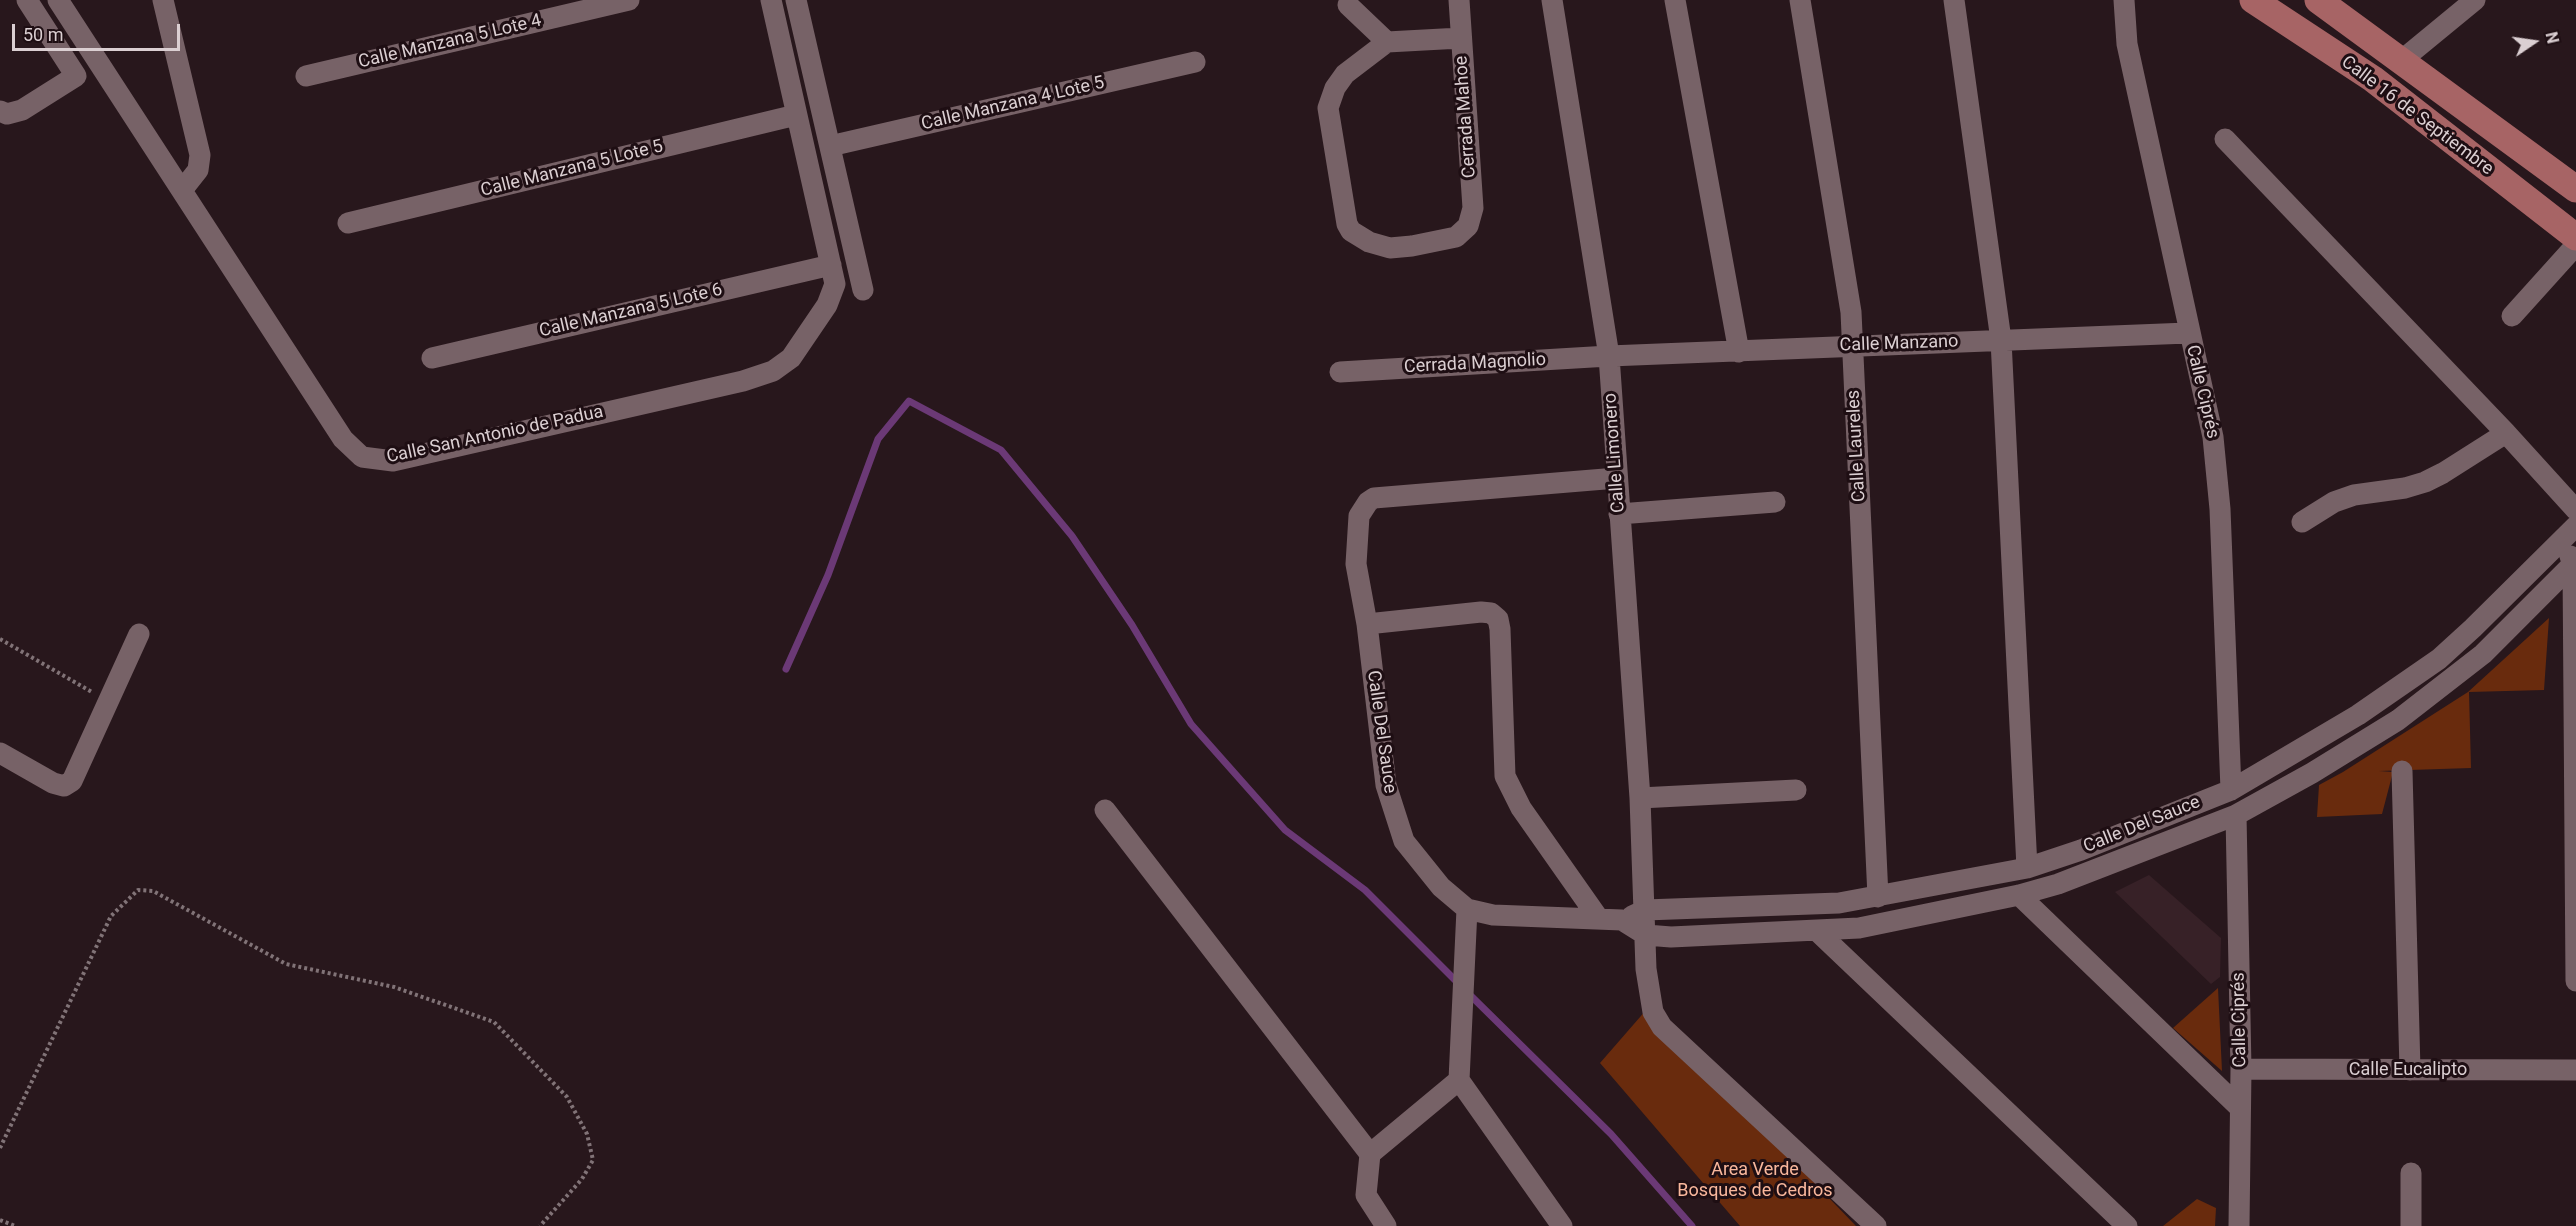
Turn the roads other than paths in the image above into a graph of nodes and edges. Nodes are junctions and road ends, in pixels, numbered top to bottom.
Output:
1 (27, 0) edge
2 (58, 0) edge
3 (163, 0) edge
4 (629, 0) edge
5 (771, 0) edge
6 (796, 0) edge
7 (1459, 0) edge
8 (1552, 0) edge
9 (1675, 0) edge
10 (1800, 0) edge
11 (1954, 0) edge
12 (2124, 0) edge
13 (2253, 0) edge
14 (2318, 0) edge
15 (2475, 0) edge
16 (1347, 5) dead end
17 (1461, 38) junction
18 (1387, 42) junction
19 (2402, 60) junction
20 (1196, 62) dead end
21 (306, 76) dead end
22 (0, 111) edge
23 (796, 115) junction
24 (2225, 139) dead end
25 (830, 146) junction
26 (183, 189) junction
27 (2576, 189) edge
28 (348, 224) dead end
29 (2576, 237) edge
30 (2576, 245) edge
31 (831, 265) junction
32 (863, 290) dead end
33 (2512, 316) dead end
34 (2188, 333) junction
35 (2001, 340) junction
36 (1853, 346) junction
37 (1739, 352) junction
38 (1609, 356) junction
39 (432, 358) dead end
40 (1340, 372) dead end
41 (2506, 433) junction
42 (1617, 478) junction
43 (1775, 502) dead end
44 (2576, 510) edge
45 (1619, 514) junction
46 (2302, 522) dead end
47 (2570, 532) edge
48 (2574, 563) edge
49 (1367, 624) junction
50 (139, 634) dead end
51 (0, 753) edge
52 (2402, 771) dead end
53 (1796, 790) dead end
54 (2231, 790) junction
55 (1640, 798) junction
56 (1105, 810) dead end
57 (2236, 815) junction
58 (2027, 868) junction
59 (2019, 895) junction
60 (1878, 897) junction
61 (1467, 909) junction
62 (1645, 910) junction
63 (1599, 919) junction
64 (1622, 921) junction
65 (1817, 931) junction
66 (1646, 935) junction
67 (2576, 981) edge
68 (2241, 1069) junction
69 (2410, 1070) junction
70 (2576, 1070) edge
71 (1459, 1080) junction
72 (2240, 1108) junction
73 (1370, 1154) junction
74 (2411, 1173) dead end
75 (1386, 1226) edge
76 (1562, 1226) edge
77 (1876, 1226) edge
78 (2127, 1226) edge
79 (2239, 1226) edge
80 (2411, 1226) edge

1 - 22 street
2 - 26 street, Calle San Antonio de Padua
3 - 26 street
4 - 21 street, Calle Manzana 5 Lote 4
5 - 23 street, Calle San Antonio de Padua
6 - 25 street
7 - 17 street, Cerrada Mahoe
8 - 38 street, Calle Limonero
9 - 37 street
10 - 36 street, Calle Laureles
11 - 35 street
12 - 34 street, Calle Ciprés
13 - 29 main road, Calle 16 de Septiembre
14 - 19 main road, Calle 16 de Septiembre
15 - 19 street
16 - 18 street
17 - 18 street
17 - 18 street, Cerrada Mahoe
19 - 27 main road, Calle 16 de Septiembre
20 - 25 street, Calle Manzana 4 Lote 5
23 - 28 street, Calle Manzana 5 Lote 5
23 - 31 street, Calle San Antonio de Padua
24 - 41 street
25 - 32 street
26 - 31 street, Calle San Antonio de Padua
30 - 33 street
31 - 39 street, Calle Manzana 5 Lote 6
34 - 35 street, Calle Manzano
34 - 54 street, Calle Ciprés
35 - 36 street, Calle Manzano
35 - 58 street
36 - 37 street, Calle Manzano
36 - 60 street, Calle Laureles
37 - 38 street, Calle Manzano
38 - 40 street, Cerrada Magnolio
38 - 42 street, Calle Limonero
41 - 44 street
41 - 46 street
42 - 45 street, Calle Limonero
42 - 49 street, Calle Del Sauce
43 - 45 street
45 - 55 street, Calle Limonero
47 - 48 street
47 - 54 street, Calle Del Sauce
48 - 57 street, Calle Del Sauce
48 - 67 street
49 - 61 street, Calle Del Sauce
49 - 63 street
50 - 51 street
52 - 69 street
53 - 55 street
54 - 58 street, Calle Del Sauce
55 - 62 street, Calle Limonero
56 - 73 street
57 - 59 street, Calle Del Sauce
57 - 68 street, Calle Ciprés
58 - 60 street, Calle Del Sauce
59 - 65 street, Calle Del Sauce
59 - 72 street
60 - 62 street, Calle Del Sauce
61 - 63 street, Calle Del Sauce
61 - 71 street
62 - 64 street, Calle Del Sauce
62 - 66 street, Calle Limonero
63 - 64 street, Calle Del Sauce
64 - 66 street, Calle Del Sauce
65 - 66 street, Calle Del Sauce
65 - 78 street
66 - 77 street, Calle Limonero
68 - 69 street, Calle Eucalipto
68 - 72 street, Calle Ciprés
69 - 70 street, Calle Eucalipto
71 - 73 street
71 - 76 street
72 - 79 street, Calle Ciprés
73 - 75 street
74 - 80 street

